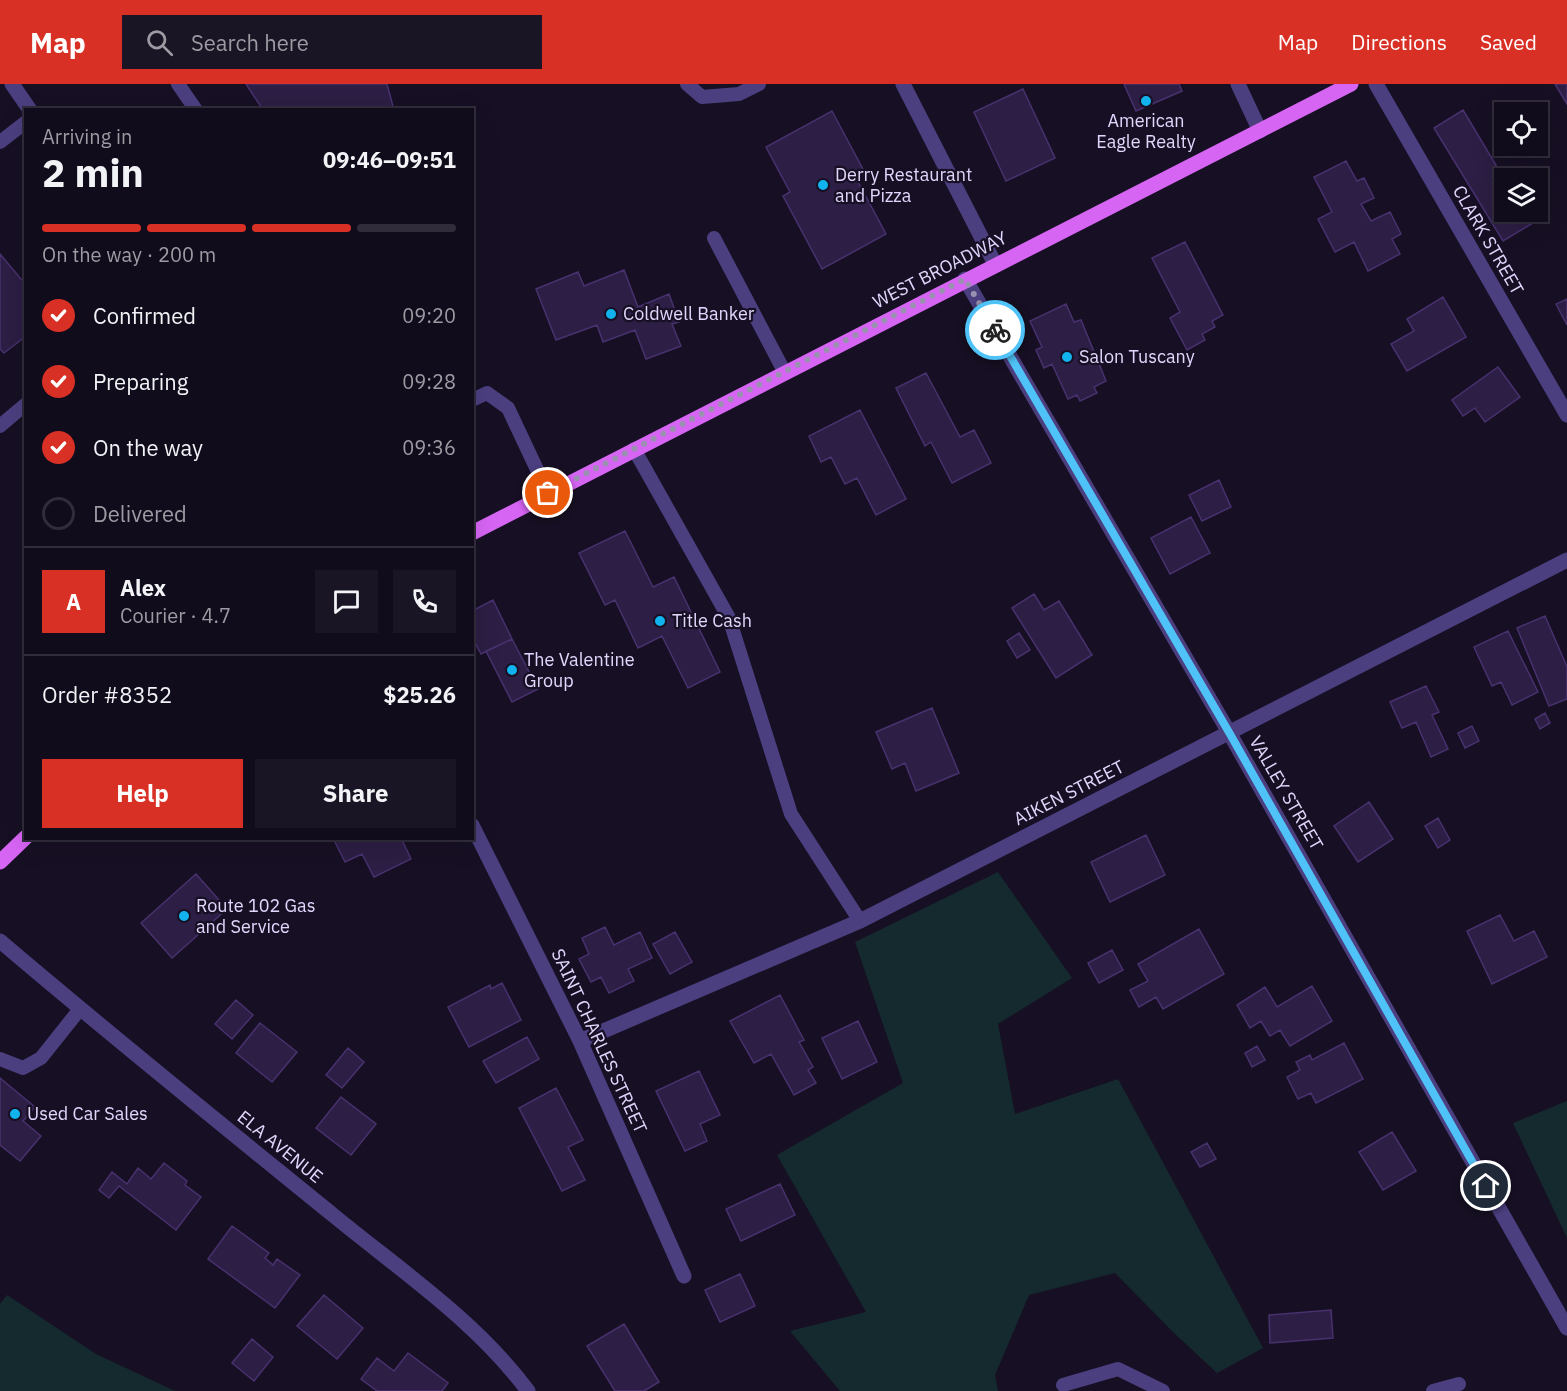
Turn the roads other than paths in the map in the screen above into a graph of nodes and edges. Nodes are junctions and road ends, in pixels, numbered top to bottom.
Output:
1 (12, 84) edge
2 (178, 84) edge
3 (687, 84) edge
4 (759, 84) edge
5 (903, 84) edge
6 (1238, 84) edge
7 (1351, 84) edge
8 (1376, 84) edge
9 (29, 108) edge
10 (195, 108) edge
11 (24, 124) edge
12 (1260, 131) junction
13 (0, 142) edge
14 (714, 238) dead end
15 (995, 264) junction
16 (965, 279) junction
17 (784, 372) junction
18 (474, 399) edge
19 (24, 406) edge
20 (1567, 415) edge
21 (0, 426) edge
22 (634, 449) junction
23 (548, 493) junction
24 (474, 532) edge
25 (1567, 560) edge
26 (1230, 734) junction
27 (474, 829) edge
28 (24, 839) edge
29 (0, 862) edge
30 (860, 921) junction
31 (0, 941) edge
32 (80, 1010) junction
33 (580, 1041) junction
34 (0, 1059) edge
35 (684, 1276) dead end
36 (1567, 1328) edge
37 (1459, 1384) dead end
38 (1063, 1385) dead end
39 (528, 1391) edge
40 (1163, 1391) edge
41 (1433, 1391) edge

1 - 9 street
2 - 10 lane
3 - 4 lane
5 - 15 street
6 - 12 street
7 - 12 main road, WEST BROADWAY
8 - 20 street, CLARK STREET
11 - 13 lane
12 - 15 main road, WEST BROADWAY
14 - 17 lane
15 - 16 main road, WEST BROADWAY
16 - 17 main road, WEST BROADWAY
16 - 26 street, VALLEY STREET
17 - 22 main road, WEST BROADWAY
18 - 23 lane
19 - 21 lane
22 - 23 main road, WEST BROADWAY
22 - 30 lane
23 - 24 main road, WEST BROADWAY
25 - 26 street, AIKEN STREET
26 - 30 street, AIKEN STREET
26 - 36 street, VALLEY STREET
27 - 33 street, SAINT CHARLES STREET
28 - 29 main road
30 - 33 street, AIKEN STREET
31 - 32 street, ELA AVENUE
32 - 34 lane
32 - 39 street, ELA AVENUE
33 - 35 street, SAINT CHARLES STREET
37 - 41 lane
38 - 40 lane

